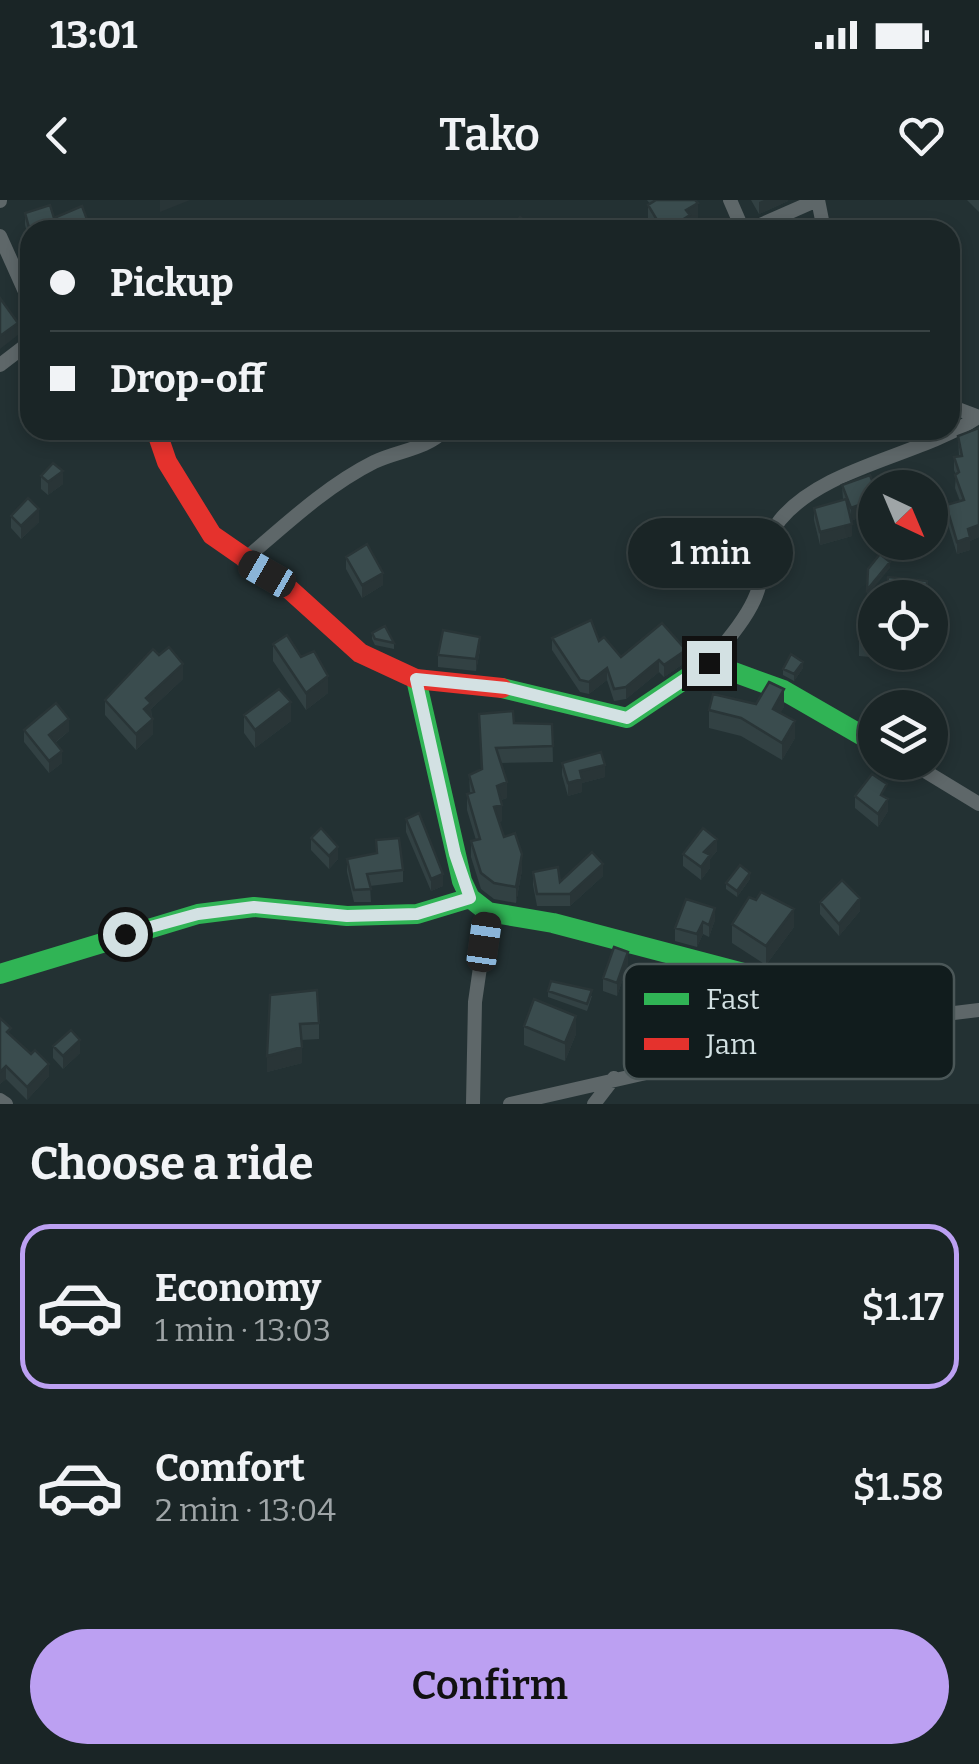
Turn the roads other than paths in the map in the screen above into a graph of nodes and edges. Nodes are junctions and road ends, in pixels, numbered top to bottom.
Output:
1 (817, 200) edge
2 (770, 220) edge
3 (0, 236) edge
4 (20, 281) edge
5 (159, 440) edge
6 (432, 440) edge
7 (939, 440) edge
8 (244, 561) junction
9 (709, 663) junction
10 (416, 679) junction
11 (858, 733) edge
12 (940, 780) edge
13 (979, 804) edge
14 (470, 898) junction
15 (488, 912) junction
16 (710, 964) edge
17 (0, 974) edge
18 (979, 1010) edge
19 (954, 1013) edge
20 (624, 1076) edge
21 (614, 1078) junction
22 (0, 1100) edge
23 (540, 1101) edge
24 (6, 1104) edge
25 (473, 1104) edge
26 (510, 1104) edge
27 (594, 1104) edge

1 - 2 street
3 - 4 street
5 - 8 street
6 - 8 street
7 - 9 street
8 - 10 street
9 - 10 street
9 - 11 street
10 - 14 street
12 - 13 street
14 - 15 street
14 - 17 street
15 - 16 street
15 - 25 street
18 - 19 street
20 - 21 street
21 - 23 street
21 - 27 street
22 - 24 street
23 - 26 street

